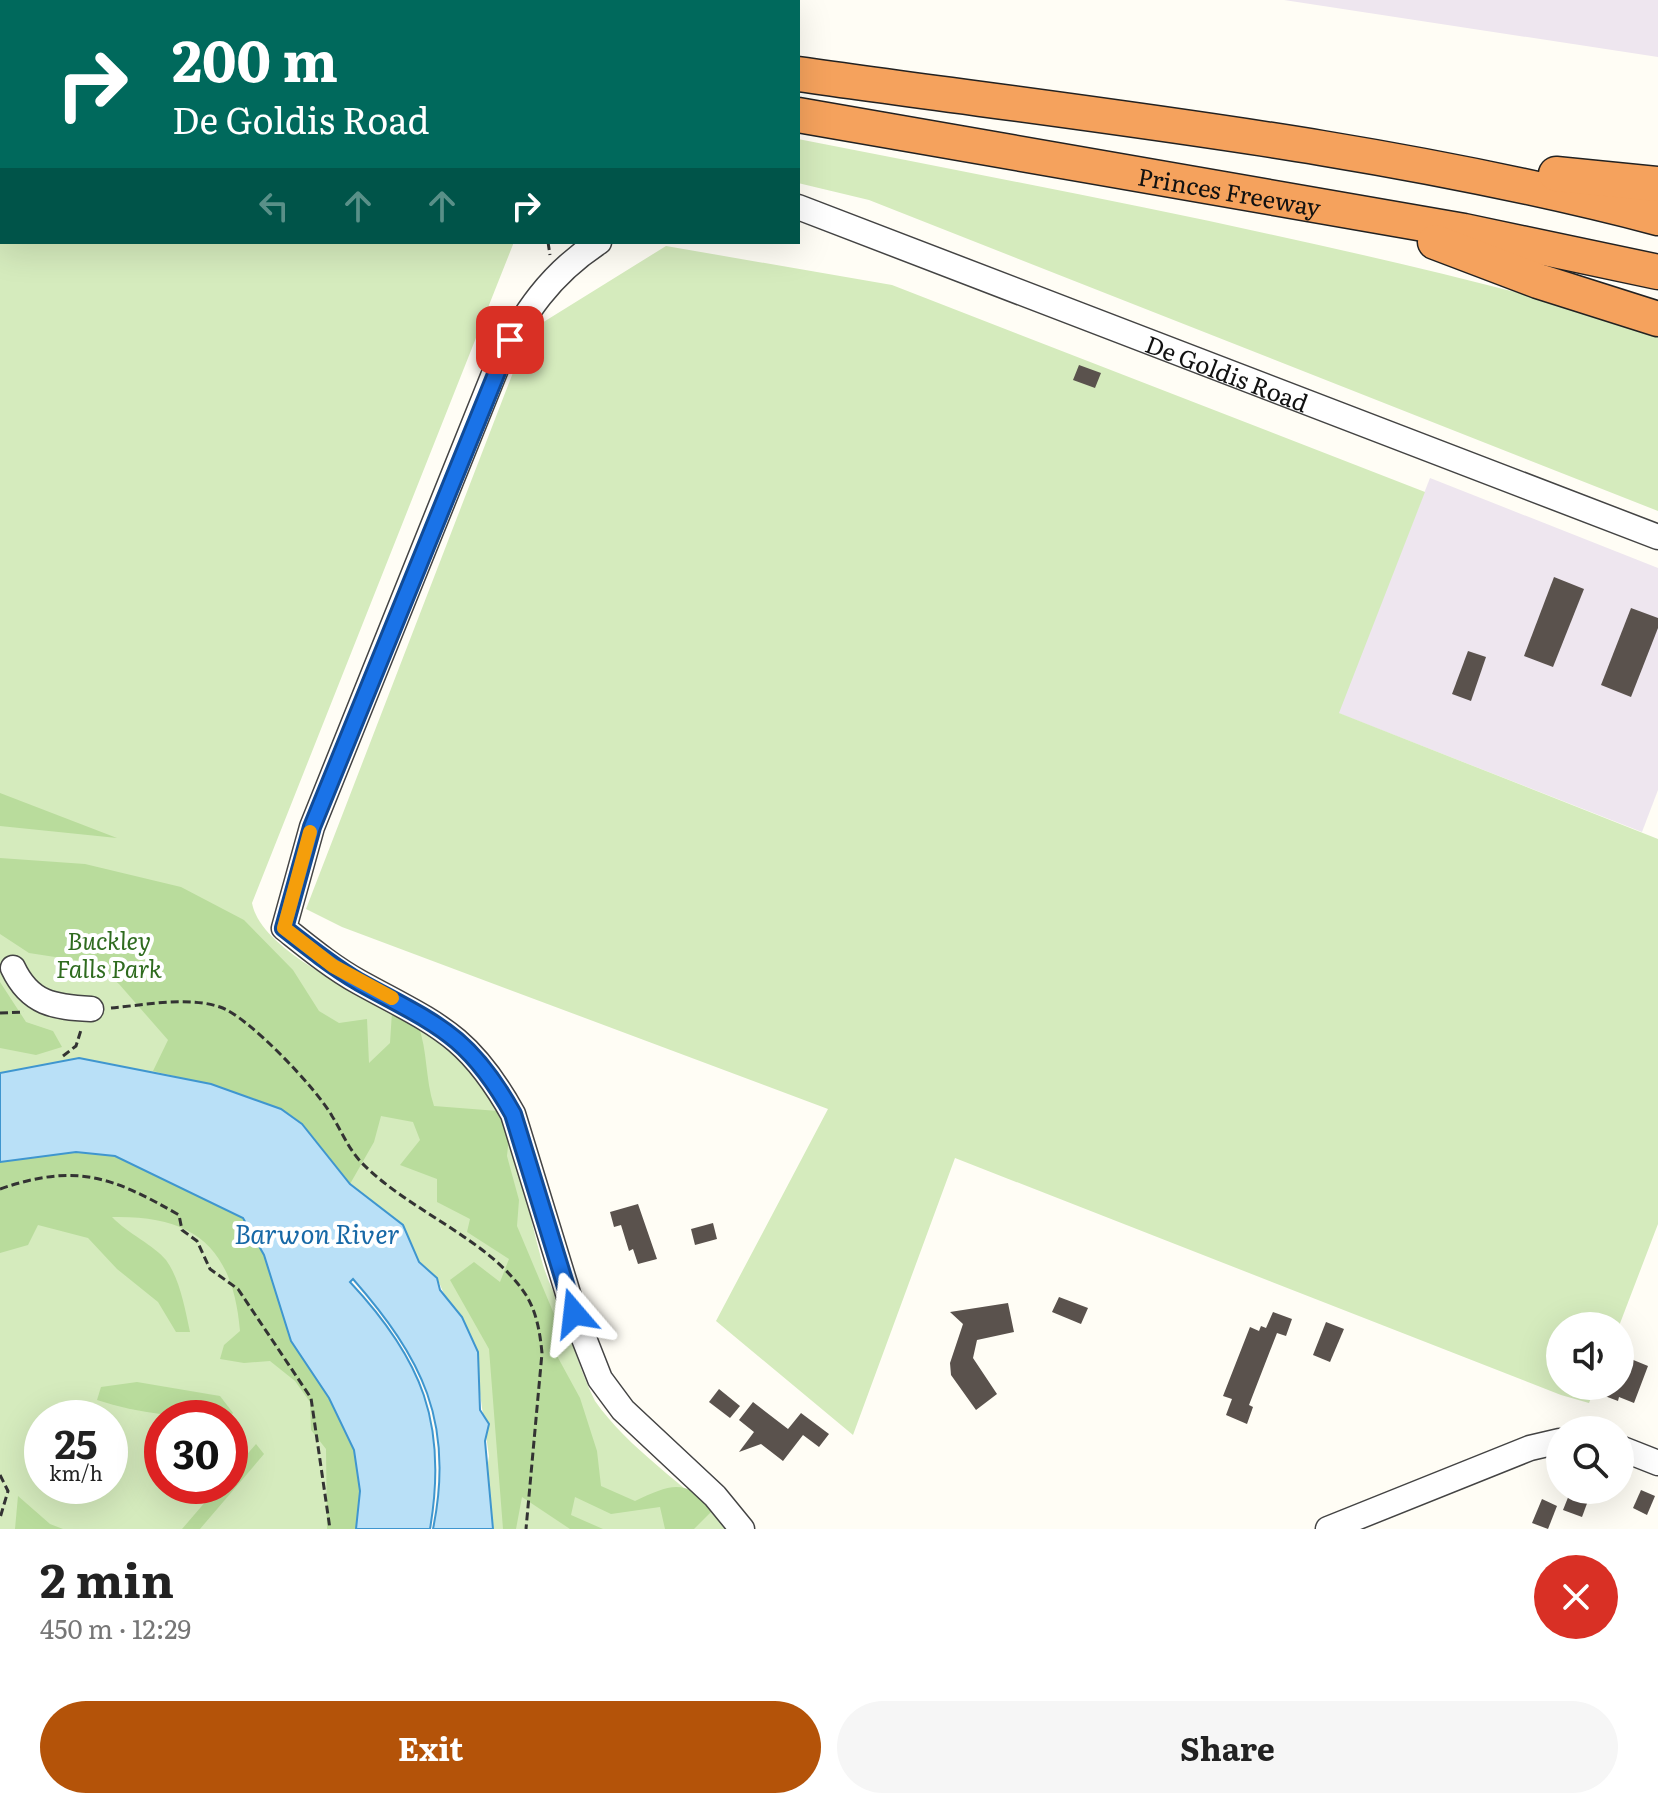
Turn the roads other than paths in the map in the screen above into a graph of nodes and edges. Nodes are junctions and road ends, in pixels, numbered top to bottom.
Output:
1 (800, 74) edge
2 (800, 115) edge
3 (1389, 157) junction
4 (1658, 184) edge
5 (800, 208) edge
6 (1356, 212) junction
7 (1658, 218) edge
8 (596, 244) edge
9 (1658, 272) edge
10 (1658, 319) edge
11 (1658, 537) edge
12 (13, 968) dead end
13 (91, 1009) road end
14 (1546, 1444) edge
15 (1634, 1454) edge
16 (1658, 1463) edge
17 (742, 1529) edge
18 (1328, 1529) edge

1 - 3 highway
2 - 6 highway, Princes Freeway
3 - 4 highway
3 - 7 highway
5 - 11 street, De Goldis Road
6 - 9 highway, Princes Freeway
6 - 10 highway
8 - 17 street
12 - 13 street
14 - 18 street
15 - 16 street

